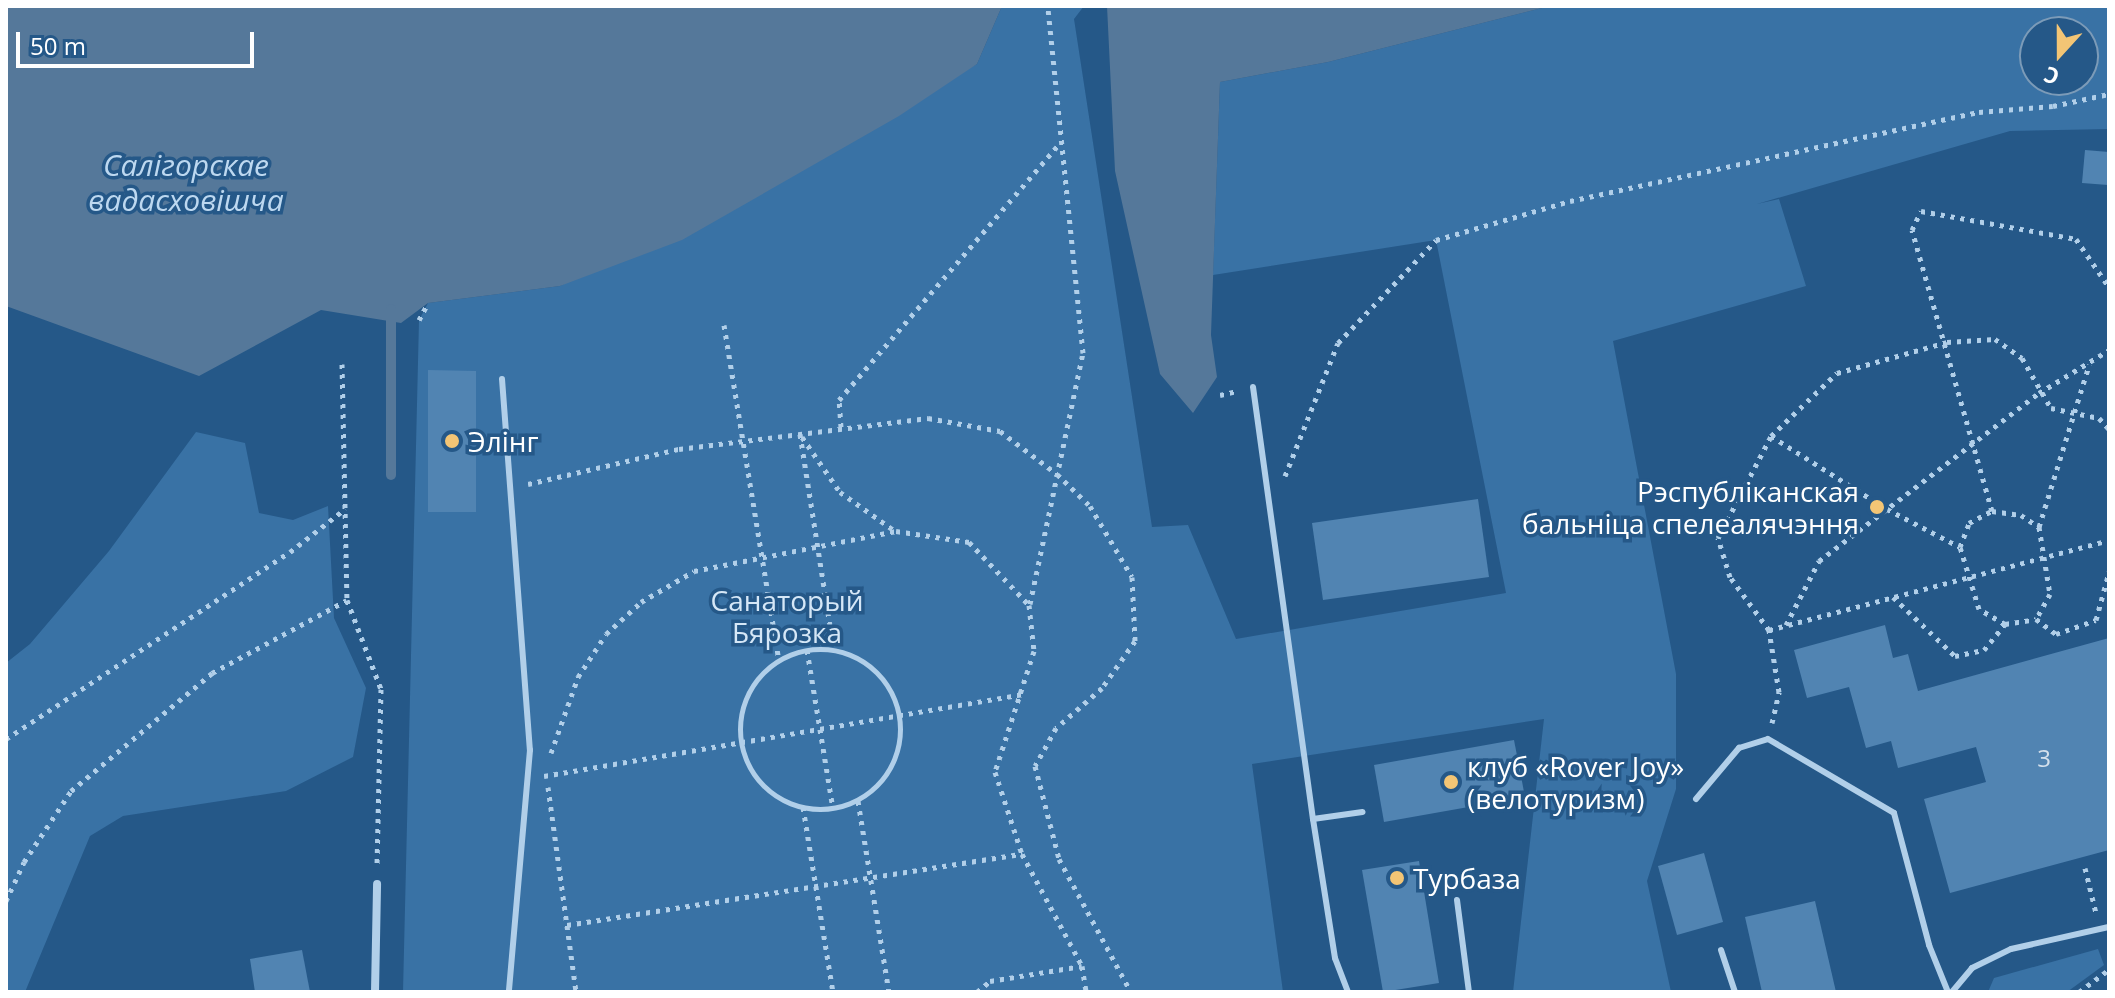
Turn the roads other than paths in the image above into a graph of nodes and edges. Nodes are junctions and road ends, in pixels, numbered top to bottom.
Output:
1 (502, 379) dead end
2 (1253, 387) dead end
3 (1696, 799) dead end
4 (1363, 812) dead end
5 (1313, 819) junction
6 (377, 884) road end
7 (1457, 900) dead end
8 (2109, 927) edge
9 (1721, 950) dead end
10 (375, 992) edge
11 (509, 992) edge
12 (1348, 992) edge
13 (1469, 992) edge
14 (1735, 992) edge
15 (1950, 992) edge

1 - 11 lane
2 - 5 lane
3 - 15 lane
4 - 5 lane
5 - 12 lane
6 - 10 street
7 - 13 lane
8 - 15 lane
9 - 14 lane

